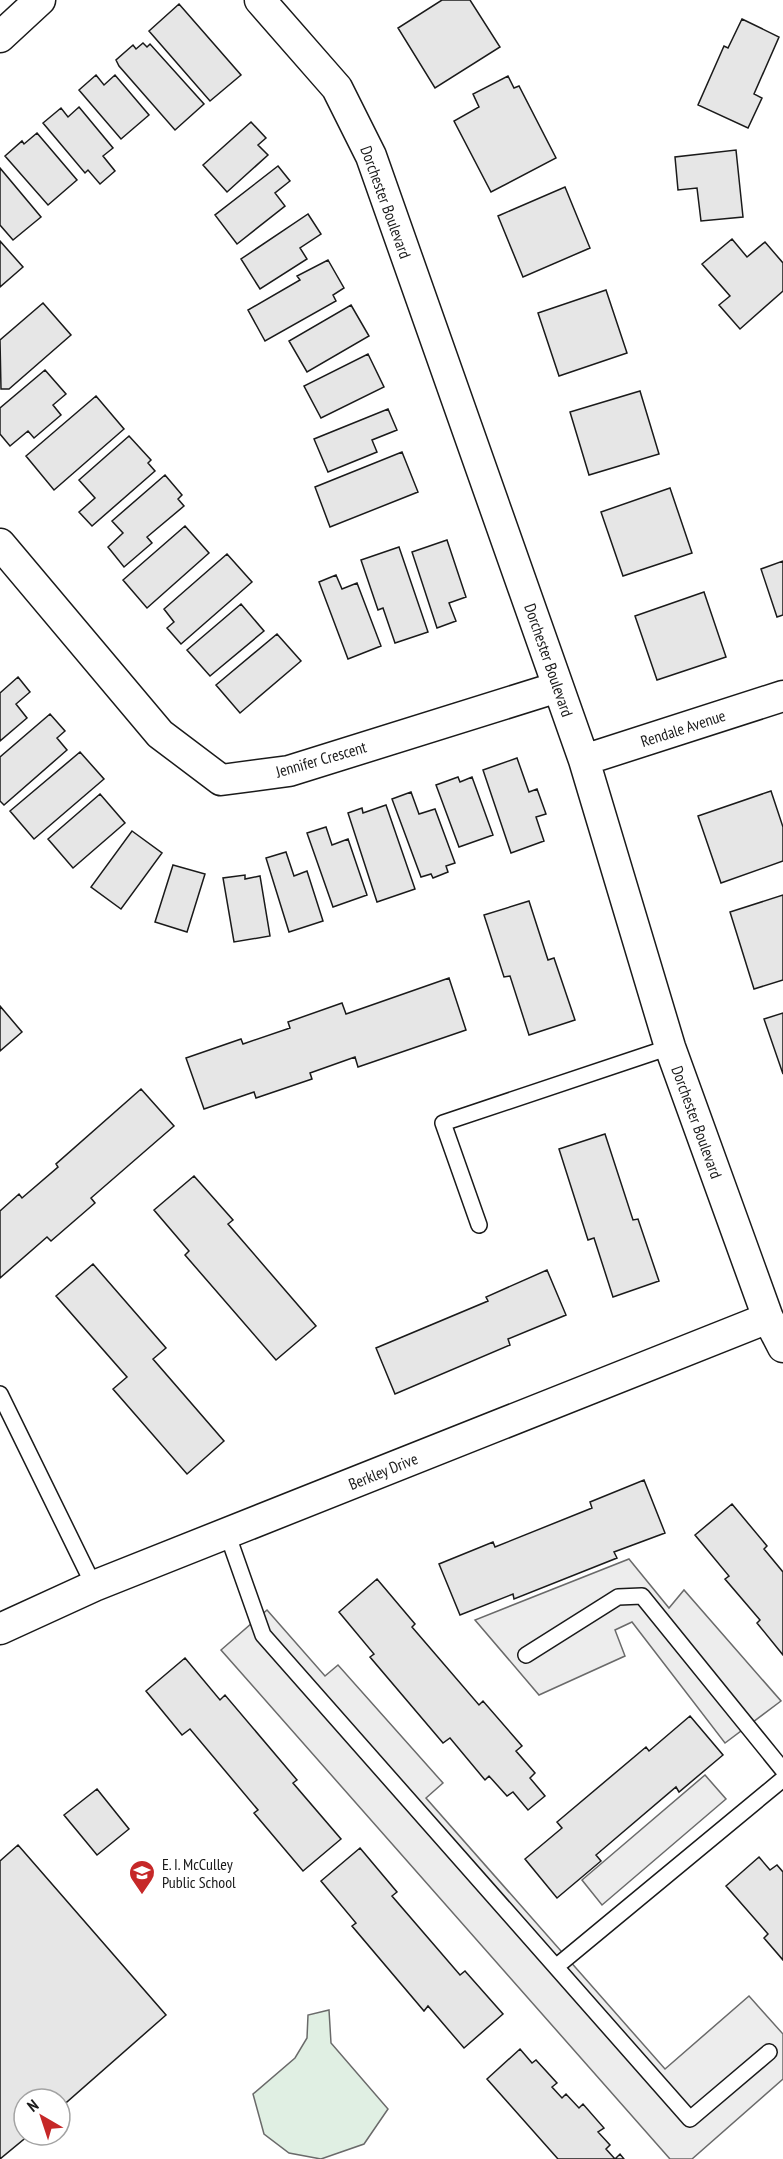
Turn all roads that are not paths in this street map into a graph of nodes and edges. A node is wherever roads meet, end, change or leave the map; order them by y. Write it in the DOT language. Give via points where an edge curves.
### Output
graph roads {
  1 [pos="40,0"];
  2 [pos="260,0"];
  3 [pos="0,37"];
  4 [pos="0,543"];
  5 [pos="558,687"];
  6 [pos="783,696"];
  7 [pos="584,760"];
  8 [pos="670,1047"];
  9 [pos="479,1226"];
  10 [pos="768,1318"];
  11 [pos="783,1347"];
  12 [pos="0,1394"];
  13 [pos="227,1533"];
  14 [pos="94,1586"];
  15 [pos="0,1629"];
  16 [pos="526,1655"];
  17 [pos="783,1770"];
  18 [pos="783,1779"];
  19 [pos="557,1966"];
  20 [pos="769,2052"];
  1 -- 3 [label="street"];
  2 -- 5 [label="street, Dorchester Boulevard" via="337,88 370,156"];
  4 -- 5 [label="street, Jennifer Crescent" via="160,734 221,780 288,771"];
  5 -- 7 [label="street, Dorchester Boulevard"];
  6 -- 7 [label="street, Rendale Avenue"];
  7 -- 8 [label="street, Dorchester Boulevard"];
  8 -- 9 [label="lane" via="443,1124"];
  8 -- 10 [label="street, Dorchester Boulevard"];
  10 -- 11 [label="street, Dorchester Boulevard"];
  10 -- 13 [label="street, Berkley Drive"];
  12 -- 14 [label="lane"];
  13 -- 14 [label="street, Berkley Drive"];
  13 -- 19 [label="lane" via="263,1635"];
  14 -- 15 [label="street, Berkley Drive"];
  16 -- 17 [label="lane" via="618,1597 642,1596"];
  18 -- 19 [label="lane"];
  19 -- 20 [label="lane" via="690,2119"];
}
